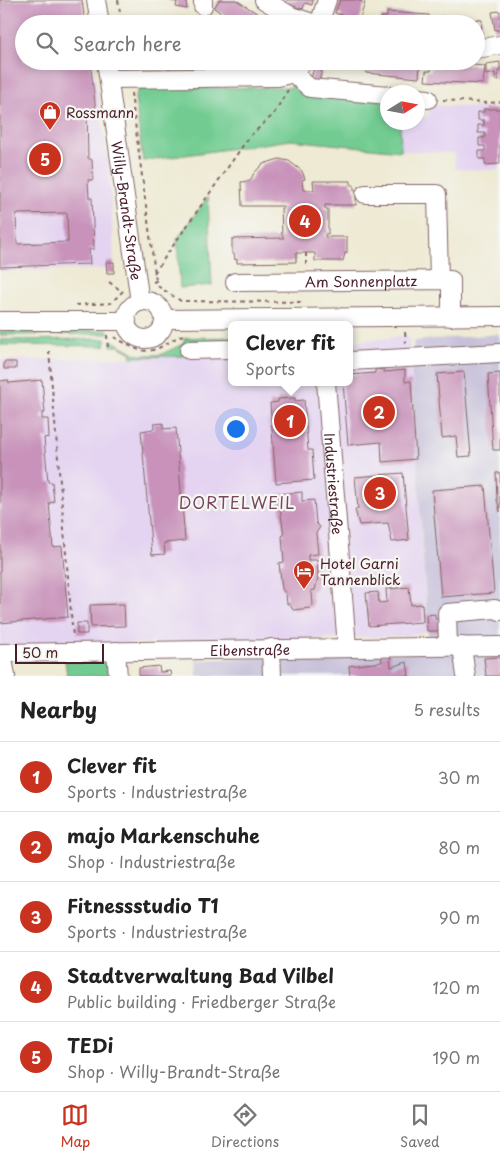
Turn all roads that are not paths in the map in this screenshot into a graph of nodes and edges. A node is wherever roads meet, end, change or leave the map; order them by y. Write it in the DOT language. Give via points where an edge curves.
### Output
graph roads {
  1 [pos="96,0"];
  2 [pos="264,0"];
  3 [pos="327,0"];
  4 [pos="98,15"];
  5 [pos="289,15"];
  6 [pos="321,15"];
  7 [pos="500,45"];
  8 [pos="485,48"];
  9 [pos="108,70"];
  10 [pos="290,70"];
  11 [pos="301,70"];
  12 [pos="109,79"];
  13 [pos="380,94"];
  14 [pos="365,194"];
  15 [pos="439,280"];
  16 [pos="235,282"];
  17 [pos="133,293"];
  18 [pos="500,316"];
  19 [pos="451,317"];
  20 [pos="164,319"];
  21 [pos="0,321"];
  22 [pos="126,321"];
  23 [pos="321,321"];
  24 [pos="189,342"];
  25 [pos="228,348"];
  26 [pos="500,353"];
  27 [pos="353,361"];
  28 [pos="326,386"];
  29 [pos="500,611"];
  30 [pos="455,646"];
  31 [pos="500,646"];
  32 [pos="347,647"];
  33 [pos="271,648"];
  34 [pos="116,650"];
  35 [pos="1,653"];
  36 [pos="6,676"];
  37 [pos="118,676"];
  38 [pos="272,676"];
  39 [pos="466,676"];
  1 -- 4 [label="street"];
  2 -- 5 [label="street"];
  3 -- 6 [label="street"];
  7 -- 8 [label="street"];
  9 -- 12 [label="street, Willy-Brandt-Straße"];
  10 -- 12 [label="street" via="269,77"];
  11 -- 13 [label="street" via="310,88"];
  12 -- 17 [label="street, Willy-Brandt-Straße"];
  14 -- 15 [label="street" via="438,194"];
  15 -- 16 [label="street, Am Sonnenplatz"];
  15 -- 19 [label="street" via="451,280"];
  17 -- 20 [label="street" via="156,304"];
  17 -- 22 [label="street"];
  18 -- 19 [label="street"];
  19 -- 23 [label="street"];
  20 -- 22 [label="street" via="159,333 146,339 133,334"];
  20 -- 23 [label="street"];
  21 -- 22 [label="street"];
  24 -- 25 [label="street"];
  26 -- 27 [label="street"];
  28 -- 32 [label="street, Industriestraße"];
  29 -- 30 [label="street" via="447,613"];
  30 -- 31 [label="street, Eibenstraße"];
  30 -- 32 [label="street, Eibenstraße"];
  30 -- 39 [label="street"];
  32 -- 33 [label="street, Eibenstraße"];
  33 -- 34 [label="street, Eibenstraße"];
  33 -- 38 [label="street"];
  34 -- 35 [label="street, Eibenstraße"];
  34 -- 37 [label="street"];
  35 -- 36 [label="street"];
}
